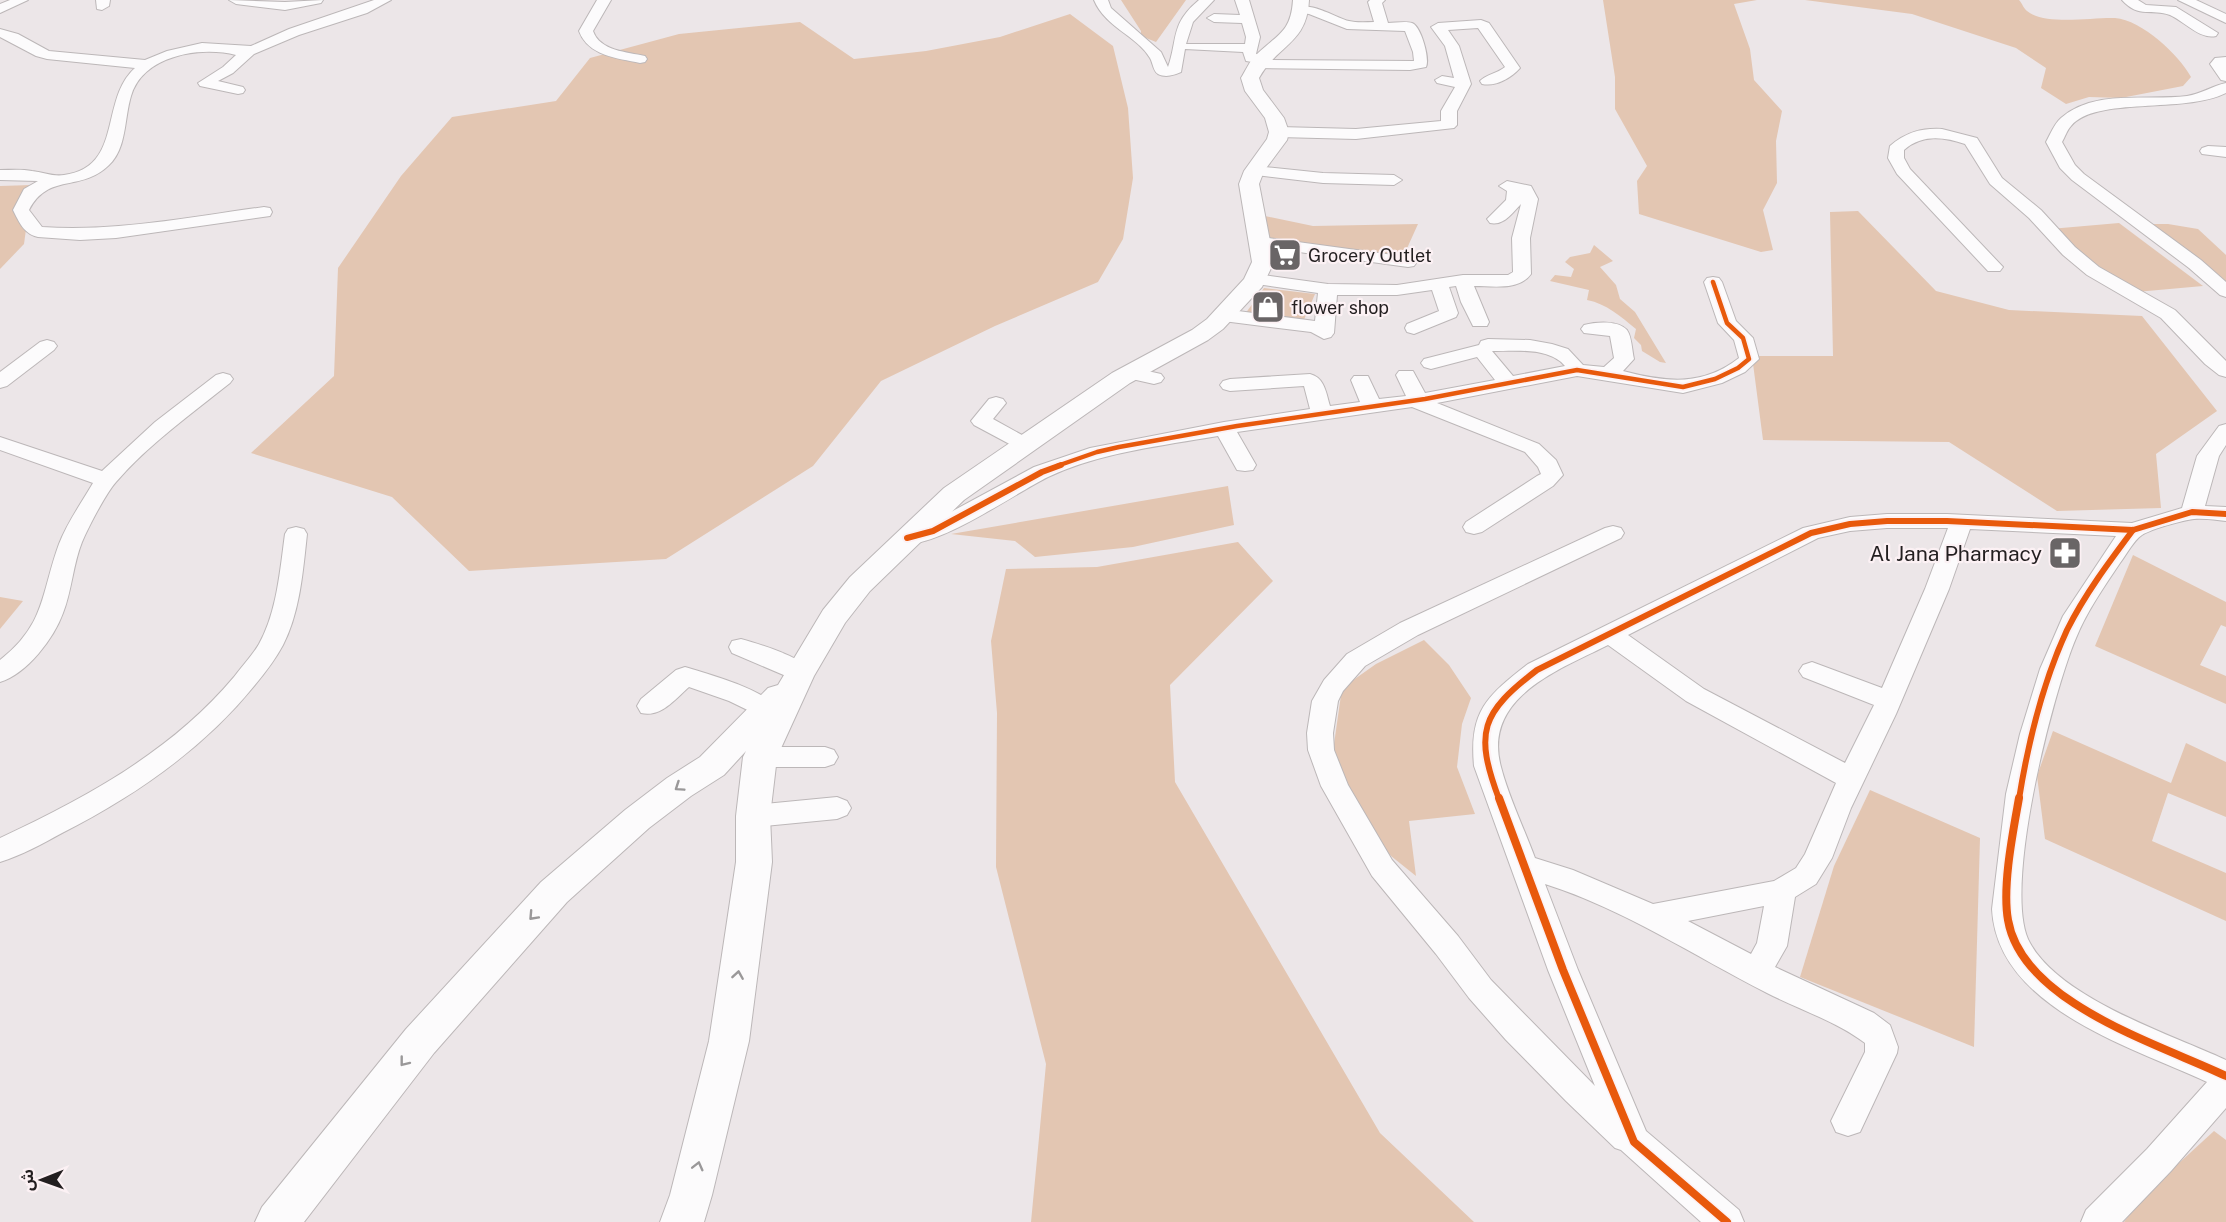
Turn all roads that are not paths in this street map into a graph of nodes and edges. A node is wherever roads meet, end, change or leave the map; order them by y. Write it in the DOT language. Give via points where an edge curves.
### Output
graph roads {
  1 [pos="21,0"];
  2 [pos="236,0"];
  3 [pos="384,0"];
  4 [pos="604,0"];
  5 [pos="1101,0"];
  6 [pos="1207,0"];
  7 [pos="1242,0"];
  8 [pos="1378,0"];
  9 [pos="2129,0"];
  10 [pos="2185,0"];
  11 [pos="317,2"];
  12 [pos="1301,4"];
  13 [pos="0,9"];
  14 [pos="1214,18"];
  15 [pos="2226,19"];
  16 [pos="1250,26"];
  17 [pos="1382,27"];
  18 [pos="0,33"];
  19 [pos="1235,33"];
  20 [pos="2211,33"];
  21 [pos="1190,47"];
  22 [pos="249,51"];
  23 [pos="640,58"];
  24 [pos="1257,58"];
  25 [pos="2226,61"];
  26 [pos="148,65"];
  27 [pos="2226,77"];
  28 [pos="1442,80"];
  29 [pos="1487,81"];
  30 [pos="1464,84"];
  31 [pos="2226,87"];
  32 [pos="238,90"];
  33 [pos="1279,132"];
  34 [pos="2208,151"];
  35 [pos="2226,152"];
  36 [pos="124,163"];
  37 [pos="100,165"];
  38 [pos="1254,171"];
  39 [pos="0,175"];
  40 [pos="53,179"];
  41 [pos="1394,180"];
  42 [pos="264,212"];
  43 [pos="1497,219"];
  44 [pos="1260,242"];
  45 [pos="1372,259"];
  46 [pos="1346,261"];
  47 [pos="1408,262"];
  48 [pos="1994,267"];
  49 [pos="1256,279"];
  50 [pos="1463,280"];
  51 [pos="1713,282"];
  52 [pos="1439,284"];
  53 [pos="1328,289"];
  54 [pos="2226,291"];
  55 [pos="1223,315"];
  56 [pos="1480,322"];
  57 [pos="1414,328"];
  58 [pos="1591,329"];
  59 [pos="1488,345"];
  60 [pos="47,346"];
  61 [pos="1431,363"];
  62 [pos="1577,370"];
  63 [pos="2226,371"];
  64 [pos="1609,374"];
  65 [pos="1406,375"];
  66 [pos="223,379"];
  67 [pos="1361,380"];
  68 [pos="0,382"];
  69 [pos="1322,382"];
  70 [pos="1508,383"];
  71 [pos="1230,385"];
  72 [pos="1416,400"];
  73 [pos="996,403"];
  74 [pos="1372,407"];
  75 [pos="1326,413"];
  76 [pos="1224,428"];
  77 [pos="2226,429"];
  78 [pos="0,443"];
  79 [pos="1024,444"];
  80 [pos="1245,465"];
  81 [pos="105,480"];
  82 [pos="2192,512"];
  83 [pos="2226,514"];
  84 [pos="1961,522"];
  85 [pos="1474,527"];
  86 [pos="2133,530"];
  87 [pos="1613,533"];
  88 [pos="296,534"];
  89 [pos="919,539"];
  90 [pos="1611,634"];
  91 [pos="741,647"];
  92 [pos="1812,671"];
  93 [pos="0,674"];
  94 [pos="799,675"];
  95 [pos="1888,700"];
  96 [pos="650,706"];
  97 [pos="766,710"];
  98 [pos="825,757"];
  99 [pos="759,763"];
  100 [pos="712,766"];
  101 [pos="1850,778"];
  102 [pos="837,808"];
  103 [pos="753,816"];
  104 [pos="0,851"];
  105 [pos="1526,866"];
  106 [pos="1781,891"];
  107 [pos="1652,916"];
  108 [pos="1756,972"];
  109 [pos="2226,1076"];
  110 [pos="2226,1084"];
  111 [pos="1848,1121"];
  112 [pos="1634,1142"];
  113 [pos="277,1222"];
  114 [pos="682,1222"];
  115 [pos="1727,1222"];
  116 [pos="2098,1222"];
  1 -- 13 [label="street"];
  2 -- 11 [label="street" via="285,6"];
  3 -- 22 [label="street"];
  4 -- 23 [label="street" via="586,31 588,38 593,45"];
  5 -- 6 [label="street" via="1105,10 1156,55 1162,71 1169,72 1176,69 1178,42 1185,21"];
  7 -- 16 [label="street"];
  8 -- 17 [label="street" via="1375,2"];
  9 -- 20 [label="street" via="2143,9 2171,9"];
  10 -- 15 [label="street"];
  12 -- 17 [label="street" via="1347,25"];
  12 -- 24 [label="main road" via="1292,32"];
  14 -- 16 [label="street"];
  16 -- 19 [label="street"];
  16 -- 24 [label="street"];
  17 -- 24 [label="street" via="1410,27 1421,64"];
  18 -- 26 [label="street" via="17,36 34,51 47,55"];
  21 -- 24 [label="street" via="1215,48 1215,60"];
  22 -- 26 [label="street" via="216,46"];
  22 -- 32 [label="street" via="205,84"];
  24 -- 33 [label="main road" via="1250,78 1253,98 1274,118"];
  25 -- 27 [label="street" via="2217,64"];
  26 -- 37 [label="street" via="126,87 115,144"];
  28 -- 30 [label="street"];
  29 -- 30 [label="street" via="1513,68 1484,26 1438,27 1452,46"];
  30 -- 33 [label="street" via="1449,111 1449,125 1356,134"];
  31 -- 54 [label="street" via="2200,98 2082,111 2057,130 2054,142 2068,168"];
  33 -- 38 [label="main road"];
  34 -- 35 [label="street"];
  36 -- 37 [label="street"];
  37 -- 40 [label="street" via="74,179"];
  38 -- 41 [label="street"];
  38 -- 44 [label="main road" via="1249,190"];
  39 -- 40 [label="street"];
  40 -- 42 [label="street" via="30,193 21,210 38,232 116,233"];
  43 -- 50 [label="street" via="1514,201 1511,187 1525,190 1530,199 1521,238 1522,274 1512,280"];
  44 -- 45 [label="street"];
  44 -- 49 [label="main road" via="1263,262"];
  45 -- 46 [label="street" via="1370,263"];
  45 -- 47 [label="street"];
  48 -- 63 [label="street" via="1903,171 1896,158 1899,145 1936,132 1971,141 1996,181 2035,214 2069,251 2093,271 2168,314"];
  49 -- 53 [label="street"];
  49 -- 55 [label="main road"];
  50 -- 52 [label="street"];
  50 -- 56 [label="street"];
  51 -- 64 [label="street" via="1727,323 1743,338 1749,359 1714,379 1683,387"];
  52 -- 53 [label="street" via="1397,290"];
  52 -- 57 [label="street" via="1449,313"];
  53 -- 55 [label="street" via="1323,332 1315,327"];
  55 -- 79 [label="main road" via="1142,375"];
  58 -- 64 [label="street" via="1612,328 1619,333 1624,359"];
  59 -- 62 [label="street" via="1552,347 1567,356"];
  60 -- 68 [label="street"];
  61 -- 70 [label="street" via="1483,352"];
  62 -- 64 [label="street"];
  62 -- 70 [label="street"];
  65 -- 72 [label="street"];
  66 -- 81 [label="street" via="162,426"];
  67 -- 74 [label="street"];
  69 -- 75 [label="street"];
  70 -- 72 [label="street"];
  71 -- 75 [label="street" via="1310,380"];
  72 -- 74 [label="street"];
  72 -- 85 [label="street" via="1532,448 1551,470 1552,475 1545,481"];
  73 -- 79 [label="street" via="981,421"];
  74 -- 75 [label="street"];
  75 -- 76 [label="street"];
  76 -- 80 [label="street"];
  76 -- 89 [label="street" via="1119,447 1073,460 1021,482"];
  77 -- 82 [label="street" via="2208,456"];
  78 -- 81 [label="street"];
  79 -- 89 [label="main road" via="954,494"];
  81 -- 93 [label="street" via="71,542 51,614 19,658"];
  82 -- 83 [label="street"];
  82 -- 86 [label="street"];
  84 -- 86 [label="street"];
  84 -- 90 [label="street" via="1887,520 1811,533"];
  84 -- 95 [label="street" via="1937,590"];
  86 -- 109 [label="street" via="2086,598 2054,664 2022,772 2006,885 2007,915 2015,945 2050,985 2117,1025"];
  87 -- 112 [label="street" via="1409,629 1356,660 1337,680 1325,701 1320,733 1321,750 1335,786 1382,868 1510,1022"];
  88 -- 104 [label="street" via="286,606 272,643 213,718 124,785 67,819"];
  89 -- 94 [label="main road" via="860,584 834,617"];
  90 -- 101 [label="street" via="1659,671"];
  90 -- 105 [label="street" via="1537,670 1504,695 1488,719 1487,766"];
  91 -- 94 [label="street"];
  92 -- 95 [label="street"];
  94 -- 97 [label="main road"];
  94 -- 99 [label="main road"];
  95 -- 101 [label="street"];
  96 -- 97 [label="street" via="685,676"];
  97 -- 100 [label="main road"];
  98 -- 99 [label="street"];
  99 -- 100 [label="main road"];
  99 -- 103 [label="main road"];
  100 -- 113 [label="main road, one-way" via="637,819 554,892 420,1041"];
  101 -- 106 [label="street" via="1814,864 1806,876"];
  102 -- 103 [label="street"];
  114 -- 103 [label="main road, one-way" via="729,1041 754,862"];
  105 -- 107 [label="street"];
  105 -- 112 [label="street" via="1563,970"];
  106 -- 107 [label="street"];
  106 -- 108 [label="street" via="1772,946"];
  107 -- 108 [label="street"];
  108 -- 111 [label="street" via="1863,1023 1879,1035 1881,1053"];
  110 -- 116 [label="street"];
  112 -- 115 [label="street"];
}
